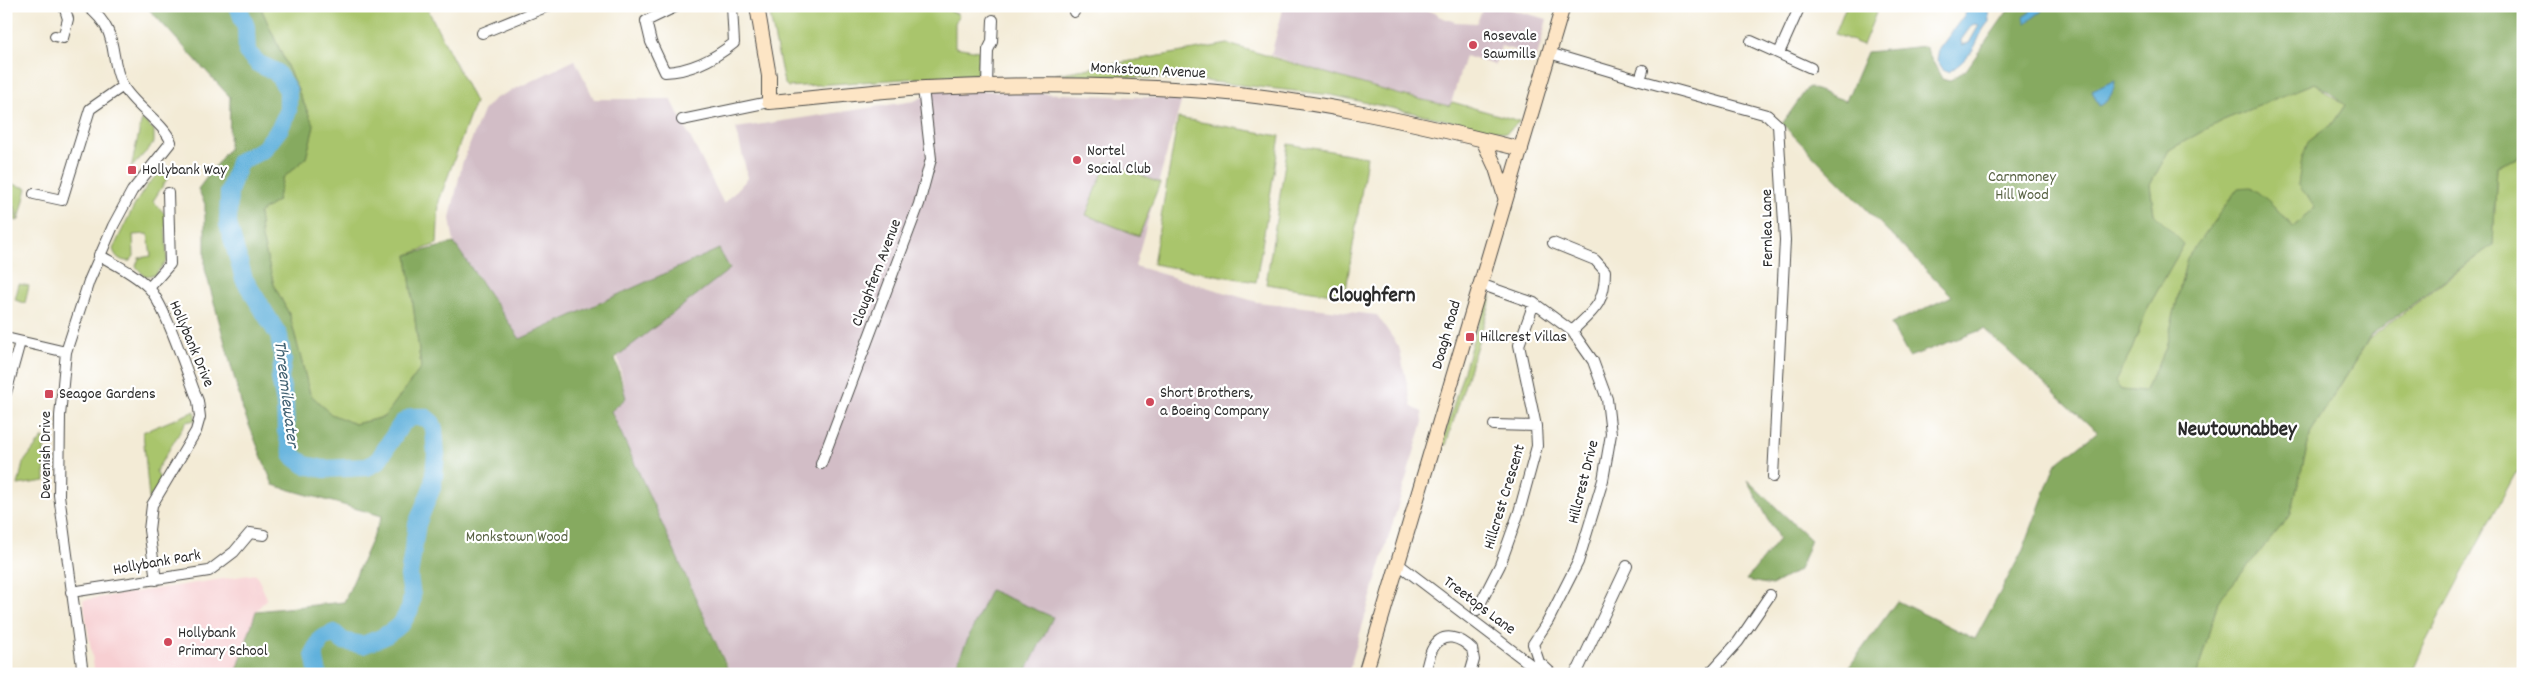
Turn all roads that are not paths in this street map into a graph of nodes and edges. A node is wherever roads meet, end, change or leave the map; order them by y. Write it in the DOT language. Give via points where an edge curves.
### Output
graph roads {
  1 [pos="64,6"];
  2 [pos="86,6"];
  3 [pos="548,6"];
  4 [pos="677,6"];
  5 [pos="732,6"];
  6 [pos="757,6"];
  7 [pos="1563,6"];
  8 [pos="1800,6"];
  9 [pos="993,20"];
  10 [pos="482,33"];
  11 [pos="55,36"];
  12 [pos="1752,41"];
  13 [pos="1548,53"];
  14 [pos="1779,53"];
  15 [pos="1811,68"];
  16 [pos="123,86"];
  17 [pos="987,86"];
  18 [pos="924,88"];
  19 [pos="769,102"];
  20 [pos="682,120"];
  21 [pos="1483,140"];
  22 [pos="1520,149"];
  23 [pos="168,193"];
  24 [pos="34,194"];
  25 [pos="1506,197"];
  26 [pos="1552,243"];
  27 [pos="99,255"];
  28 [pos="1480,284"];
  29 [pos="149,288"];
  30 [pos="1534,303"];
  31 [pos="1572,331"];
  32 [pos="6,338"];
  33 [pos="20,342"];
  34 [pos="66,352"];
  35 [pos="6,393"];
  36 [pos="1494,425"];
  37 [pos="1536,426"];
  38 [pos="821,464"];
  39 [pos="1773,477"];
  40 [pos="264,535"];
  41 [pos="1397,563"];
  42 [pos="1627,566"];
  43 [pos="156,580"];
  44 [pos="71,592"];
  45 [pos="1770,595"];
  46 [pos="1477,610"];
  47 [pos="83,674"];
  48 [pos="1365,674"];
  49 [pos="1424,674"];
  50 [pos="1470,674"];
  51 [pos="1543,674"];
  52 [pos="1552,674"];
  53 [pos="1574,674"];
  54 [pos="1709,674"];
  1 -- 11 [label="street" via="68,19 63,38"];
  2 -- 16 [label="street" via="105,25 112,39"];
  3 -- 10 [label="street"];
  4 -- 5 [label="street" via="646,21 651,42 665,72 682,72 718,55 734,43"];
  6 -- 19 [label="street" via="769,76"];
  7 -- 13 [label="street, Doagh Road"];
  8 -- 14 [label="street"];
  9 -- 17 [label="street"];
  12 -- 14 [label="street"];
  13 -- 22 [label="street, Doagh Road"];
  13 -- 39 [label="street, Fernlea Lane" via="1641,75 1767,115 1778,125 1785,240"];
  14 -- 15 [label="street"];
  16 -- 24 [label="street" via="90,109 62,200"];
  16 -- 27 [label="street, Devenish Drive" via="171,142 132,191"];
  17 -- 18 [label="street, Monkstown Avenue"];
  17 -- 21 [label="street, Monkstown Avenue" via="1102,86 1288,100"];
  18 -- 19 [label="street, Monkstown Avenue"];
  18 -- 38 [label="street, Cloughfern Avenue" via="931,159 919,204"];
  19 -- 20 [label="street"];
  21 -- 22 [label="street, Monkstown Avenue"];
  21 -- 25 [label="street"];
  22 -- 25 [label="street, Doagh Road"];
  23 -- 29 [label="street" via="170,264"];
  25 -- 28 [label="street, Doagh Road"];
  26 -- 31 [label="street" via="1595,260 1605,271 1602,301"];
  27 -- 29 [label="street, Hollybank Drive" via="128,271"];
  27 -- 34 [label="street, Devenish Drive"];
  28 -- 30 [label="street, Hillcrest Drive"];
  28 -- 41 [label="street, Doagh Road"];
  29 -- 43 [label="street, Hollybank Drive" via="160,306 198,401 200,418 196,431 152,504 149,530"];
  30 -- 31 [label="street, Hillcrest Drive"];
  30 -- 37 [label="street, Hillcrest Crescent" via="1519,345"];
  31 -- 52 [label="street, Hillcrest Drive" via="1593,361 1607,399 1611,434 1602,480 1578,562 1533,644 1539,662"];
  32 -- 33 [label="street"];
  33 -- 34 [label="street"];
  33 -- 35 [label="street"];
  34 -- 44 [label="street, Devenish Drive" via="60,416 59,495"];
  36 -- 37 [label="street"];
  37 -- 46 [label="street, Hillcrest Crescent" via="1537,446 1519,512 1500,565"];
  40 -- 43 [label="street, Hollybank Park" via="250,533 234,552 209,571"];
  41 -- 48 [label="street, Doagh Road"];
  41 -- 51 [label="street, Treetops Lane"];
  42 -- 53 [label="street"];
  43 -- 44 [label="street, Hollybank Park"];
  44 -- 47 [label="street, Devenish Drive"];
  45 -- 54 [label="street" via="1738,642"];
  49 -- 50 [label="street" via="1433,646 1450,637 1460,639 1472,649 1474,660"];
}
